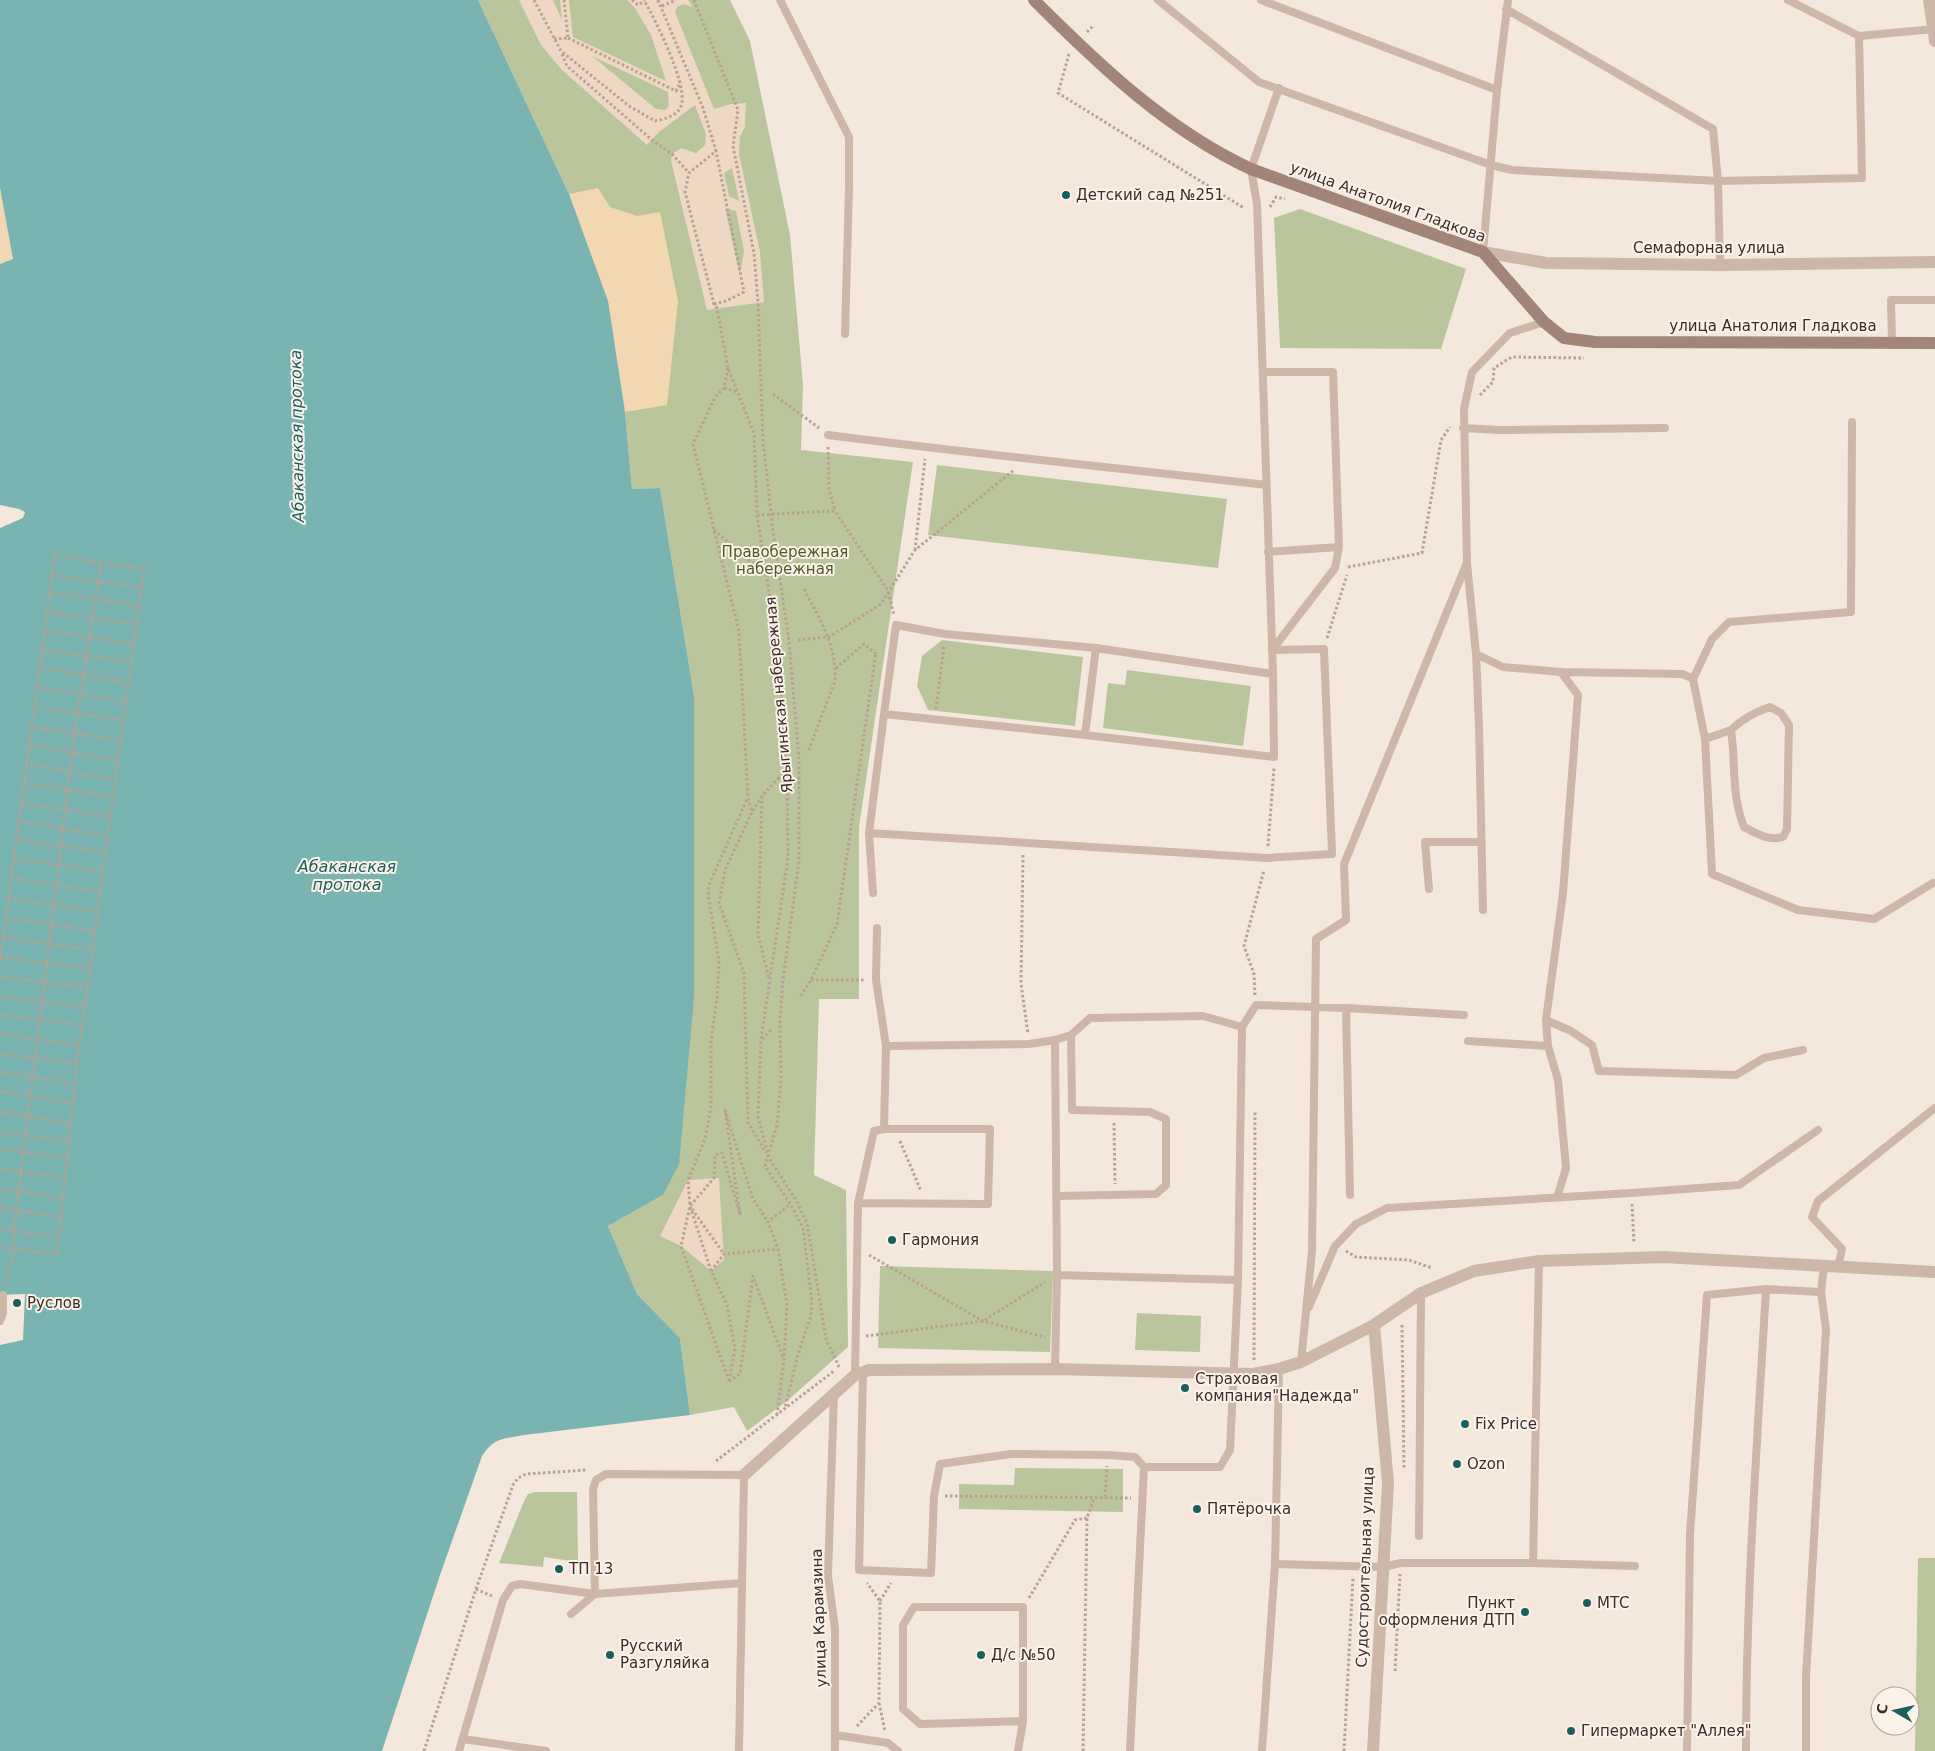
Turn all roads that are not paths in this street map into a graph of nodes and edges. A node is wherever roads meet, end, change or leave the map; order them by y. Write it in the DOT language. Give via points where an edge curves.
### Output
graph roads {
  1 [pos="780,0"];
  2 [pos="1034,0"];
  3 [pos="1158,0"];
  4 [pos="1261,0"];
  5 [pos="1508,0"];
  6 [pos="1788,0"];
  7 [pos="1930,0"];
  8 [pos="1506,9"];
  9 [pos="1934,29"];
  10 [pos="1859,36"];
  11 [pos="1935,41"];
  12 [pos="1279,88"];
  13 [pos="1497,90"];
  14 [pos="1490,165"];
  15 [pos="1251,169"];
  16 [pos="1718,181"];
  17 [pos="1483,252"];
  18 [pos="1935,262"];
  19 [pos="1720,265"];
  20 [pos="1935,300"];
  21 [pos="1544,322"];
  22 [pos="845,334"];
  23 [pos="1892,343"];
  24 [pos="1935,343"];
  25 [pos="1263,372"];
  26 [pos="1852,422"];
  27 [pos="1463,428"];
  28 [pos="1664,428"];
  29 [pos="828,435"];
  30 [pos="1266,485"];
  31 [pos="1339,547"];
  32 [pos="1268,552"];
  33 [pos="1467,563"];
  34 [pos="1096,648"];
  35 [pos="1272,650"];
  36 [pos="1476,654"];
  37 [pos="1562,672"];
  38 [pos="1273,674"];
  39 [pos="1693,679"];
  40 [pos="884,714"];
  41 [pos="1731,730"];
  42 [pos="1085,735"];
  43 [pos="1705,739"];
  44 [pos="869,833"];
  45 [pos="1482,842"];
  46 [pos="1933,883"];
  47 [pos="1429,889"];
  48 [pos="873,893"];
  49 [pos="1483,910"];
  50 [pos="877,928"];
  51 [pos="1315,1008"];
  52 [pos="1346,1008"];
  53 [pos="1464,1015"];
  54 [pos="1546,1020"];
  55 [pos="1242,1027"];
  56 [pos="1071,1035"];
  57 [pos="1055,1040"];
  58 [pos="1468,1041"];
  59 [pos="886,1046"];
  60 [pos="1548,1046"];
  61 [pos="1804,1050"];
  62 [pos="1935,1108"];
  63 [pos="884,1129"];
  64 [pos="1818,1130"];
  65 [pos="1350,1195"];
  66 [pos="1056,1196"];
  67 [pos="1557,1198"];
  68 [pos="858,1203"];
  69 [pos="1539,1261"];
  70 [pos="1824,1266"];
  71 [pos="1838,1267"];
  72 [pos="1935,1272"];
  73 [pos="1057,1275"];
  74 [pos="1238,1280"];
  75 [pos="1766,1289"];
  76 [pos="1821,1292"];
  77 [pos="1421,1293"];
  78 [pos="3,1294"];
  79 [pos="1305,1316"];
  80 [pos="0,1321"];
  81 [pos="1374,1324"];
  82 [pos="1302,1362"];
  83 [pos="1055,1369"];
  84 [pos="1279,1369"];
  85 [pos="859,1374"];
  86 [pos="1234,1374"];
  87 [pos="834,1394"];
  88 [pos="1144,1467"];
  89 [pos="744,1475"];
  90 [pos="1419,1536"];
  91 [pos="1533,1562"];
  92 [pos="1275,1564"];
  93 [pos="1635,1566"];
  94 [pos="1383,1567"];
  95 [pos="742,1583"];
  96 [pos="595,1594"];
  97 [pos="571,1614"];
  98 [pos="1022,1721"];
  99 [pos="836,1735"];
  100 [pos="463,1739"];
  101 [pos="459,1751"];
  102 [pos="546,1751"];
  103 [pos="739,1751"];
  104 [pos="835,1751"];
  105 [pos="898,1751"];
  106 [pos="1018,1751"];
  107 [pos="1130,1751"];
  108 [pos="1262,1751"];
  109 [pos="1373,1751"];
  110 [pos="1687,1751"];
  111 [pos="1746,1751"];
  112 [pos="1806,1751"];
  1 -- 22 [label="lane" via="848,138"];
  2 -- 15 [label="main road, улица Анатолия Гладкова" via="1078,44 1160,115 1220,155"];
  3 -- 12 [label="lane" via="1259,82"];
  4 -- 13 [label="lane"];
  5 -- 8 [label="lane"];
  6 -- 10 [label="lane"];
  7 -- 9 [label="street"];
  8 -- 13 [label="lane"];
  8 -- 16 [label="lane" via="1714,129"];
  9 -- 10 [label="lane"];
  9 -- 11 [label="street"];
  10 -- 16 [label="lane" via="1862,178"];
  12 -- 14 [label="lane"];
  12 -- 15 [label="lane"];
  13 -- 14 [label="lane"];
  14 -- 16 [label="lane" via="1512,170"];
  14 -- 17 [label="lane"];
  15 -- 17 [label="main road, улица Анатолия Гладкова"];
  15 -- 25 [label="lane" via="1257,204"];
  16 -- 19 [label="lane"];
  17 -- 19 [label="street, Семафорная улица" via="1546,263"];
  17 -- 21 [label="main road, улица Анатолия Гладкова"];
  18 -- 19 [label="street, Семафорная улица"];
  20 -- 23 [label="lane" via="1892,300"];
  21 -- 23 [label="main road, улица Анатолия Гладкова" via="1564,338 1595,342"];
  21 -- 27 [label="lane" via="1510,333 1472,372"];
  23 -- 24 [label="main road, улица Анатолия Гладкова"];
  25 -- 30 [label="lane"];
  25 -- 31 [label="lane" via="1333,372"];
  26 -- 39 [label="lane" via="1851,612 1729,622 1712,639"];
  27 -- 28 [label="lane"];
  27 -- 33 [label="lane"];
  29 -- 30 [label="lane"];
  30 -- 32 [label="lane"];
  31 -- 32 [label="lane"];
  31 -- 35 [label="lane" via="1335,568"];
  32 -- 35 [label="lane"];
  33 -- 36 [label="lane"];
  33 -- 51 [label="lane" via="1344,864 1346,920 1316,939"];
  34 -- 38 [label="lane"];
  34 -- 40 [label="lane" via="945,634 896,626"];
  34 -- 42 [label="lane"];
  35 -- 38 [label="lane"];
  35 -- 44 [label="lane" via="1324,649 1332,854 1267,858"];
  36 -- 37 [label="lane" via="1503,667"];
  36 -- 45 [label="lane"];
  37 -- 39 [label="lane" via="1682,674"];
  37 -- 54 [label="lane" via="1578,696 1563,893"];
  38 -- 42 [label="lane" via="1274,757"];
  39 -- 43 [label="lane"];
  40 -- 42 [label="lane"];
  40 -- 44 [label="lane"];
  41 -- 41 [label="lane" via="1734,788 1737,810 1744,827 1763,837 1783,837 1787,829 1788,725 1781,713 1770,707 1759,710"];
  41 -- 43 [label="lane"];
  43 -- 46 [label="lane" via="1712,874 1798,910 1874,919"];
  44 -- 48 [label="lane"];
  45 -- 47 [label="lane" via="1426,842"];
  45 -- 49 [label="lane"];
  50 -- 59 [label="lane" via="876,980"];
  51 -- 52 [label="lane"];
  51 -- 55 [label="lane" via="1256,1005"];
  51 -- 79 [label="lane" via="1312,1251"];
  52 -- 53 [label="lane"];
  52 -- 65 [label="lane"];
  54 -- 60 [label="lane"];
  54 -- 61 [label="lane" via="1592,1045 1599,1071 1736,1075 1764,1058"];
  55 -- 56 [label="lane" via="1203,1016 1090,1018"];
  55 -- 74 [label="lane"];
  56 -- 57 [label="lane"];
  56 -- 66 [label="lane" via="1072,1110 1150,1112 1166,1119 1166,1185 1156,1194"];
  57 -- 59 [label="lane" via="1029,1044"];
  57 -- 66 [label="lane"];
  58 -- 60 [label="lane"];
  59 -- 63 [label="lane"];
  60 -- 67 [label="lane" via="1558,1080 1566,1168"];
  62 -- 71 [label="lane" via="1818,1201 1812,1217 1842,1249"];
  63 -- 68 [label="lane" via="874,1131"];
  63 -- 68 [label="lane" via="990,1129 988,1204"];
  64 -- 67 [label="lane" via="1739,1185"];
  66 -- 73 [label="lane"];
  67 -- 79 [label="lane" via="1387,1208 1356,1224 1335,1246"];
  68 -- 85 [label="lane" via="856,1337"];
  69 -- 70 [label="street" via="1663,1257"];
  69 -- 77 [label="street" via="1474,1271"];
  69 -- 91 [label="lane"];
  70 -- 71 [label="street"];
  70 -- 76 [label="lane"];
  71 -- 72 [label="street"];
  73 -- 74 [label="lane"];
  73 -- 83 [label="lane"];
  74 -- 86 [label="lane"];
  75 -- 76 [label="lane"];
  75 -- 110 [label="lane" via="1707,1295 1690,1534"];
  75 -- 111 [label="lane" via="1750,1565"];
  76 -- 112 [label="lane" via="1826,1329 1806,1677"];
  77 -- 81 [label="street"];
  77 -- 90 [label="lane"];
  78 -- 80 [label="lane"];
  79 -- 82 [label="lane"];
  81 -- 82 [label="street"];
  81 -- 94 [label="street, Судостроительная улица" via="1388,1483"];
  82 -- 84 [label="street"];
  83 -- 85 [label="street"];
  83 -- 86 [label="street"];
  84 -- 86 [label="street"];
  84 -- 92 [label="lane"];
  85 -- 87 [label="street"];
  85 -- 88 [label="lane" via="860,1570 931,1573 934,1496 940,1464 1011,1454 1108,1455 1135,1457"];
  86 -- 88 [label="lane" via="1230,1450 1220,1468"];
  87 -- 89 [label="street"];
  87 -- 99 [label="lane, улица Карамзина" via="828,1576 835,1629"];
  88 -- 107 [label="lane"];
  89 -- 95 [label="lane"];
  89 -- 96 [label="lane" via="606,1474 596,1480 593,1489"];
  91 -- 93 [label="lane"];
  91 -- 94 [label="lane" via="1401,1563"];
  92 -- 94 [label="lane"];
  92 -- 108 [label="lane"];
  94 -- 109 [label="street, Судостроительная улица"];
  95 -- 96 [label="lane"];
  95 -- 103 [label="lane"];
  96 -- 97 [label="lane"];
  96 -- 100 [label="lane" via="520,1584 512,1586 503,1600"];
  98 -- 98 [label="lane" via="1023,1607 914,1607 903,1625 903,1709 920,1724"];
  98 -- 106 [label="lane"];
  99 -- 104 [label="lane, улица Карамзина"];
  99 -- 105 [label="lane" via="888,1743"];
  100 -- 101 [label="lane"];
  100 -- 102 [label="lane"];
}
